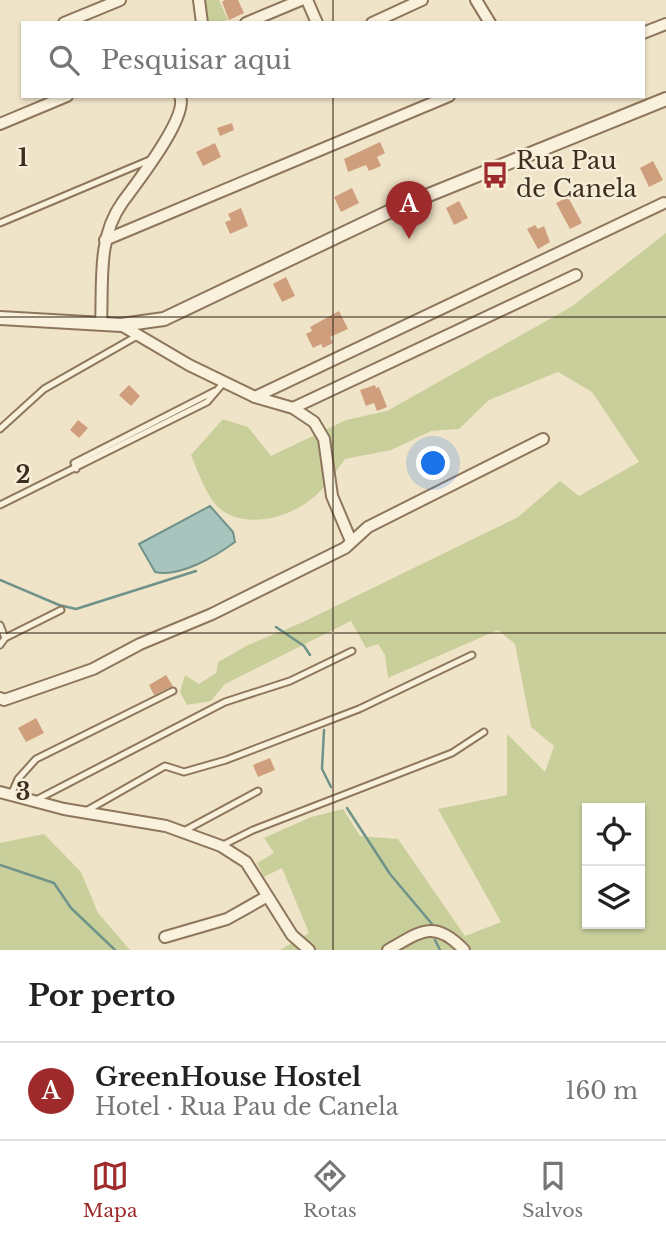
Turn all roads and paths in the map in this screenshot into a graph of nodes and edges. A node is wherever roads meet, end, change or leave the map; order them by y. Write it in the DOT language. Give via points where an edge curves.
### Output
graph roads {
  1 [pos="120,0"];
  2 [pos="199,0"];
  3 [pos="300,0"];
  4 [pos="307,0"];
  5 [pos="422,0"];
  6 [pos="475,0"];
  7 [pos="69,21"];
  8 [pos="202,21"];
  9 [pos="251,21"];
  10 [pos="316,21"];
  11 [pos="376,21"];
  12 [pos="488,21"];
  13 [pos="666,24"];
  14 [pos="645,32"];
  15 [pos="62,98"];
  16 [pos="180,98"];
  17 [pos="444,98"];
  18 [pos="666,99"];
  19 [pos="0,124"];
  20 [pos="154,158"];
  21 [pos="664,204"];
  22 [pos="0,223"];
  23 [pos="105,240"];
  24 [pos="576,275"];
  25 [pos="0,318"];
  26 [pos="101,324"];
  27 [pos="121,324"];
  28 [pos="139,335"];
  29 [pos="222,385"];
  30 [pos="255,397"];
  31 [pos="293,408"];
  32 [pos="0,429"];
  33 [pos="543,439"];
  34 [pos="0,505"];
  35 [pos="351,541"];
  36 [pos="61,610"];
  37 [pos="0,625"];
  38 [pos="5,638"];
  39 [pos="0,645"];
  40 [pos="352,651"];
  41 [pos="472,654"];
  42 [pos="173,691"];
  43 [pos="0,698"];
  44 [pos="484,732"];
  45 [pos="258,791"];
  46 [pos="5,794"];
  47 [pos="33,802"];
  48 [pos="83,812"];
  49 [pos="182,832"];
  50 [pos="221,846"];
  51 [pos="266,897"];
  52 [pos="165,937"];
  53 [pos="309,950"];
  54 [pos="388,950"];
  55 [pos="464,950"];
  1 -- 7 [label="street"];
  2 -- 8 [label="street"];
  3 -- 9 [label="street"];
  4 -- 10 [label="street"];
  5 -- 11 [label="street"];
  6 -- 12 [label="street"];
  13 -- 14 [label="street"];
  15 -- 19 [label="street"];
  16 -- 20 [label="street" via="181,108"];
  17 -- 23 [label="street"];
  18 -- 27 [label="street" via="410,202 175,315"];
  20 -- 22 [label="lane"];
  20 -- 23 [label="street" via="115,214"];
  21 -- 30 [label="street"];
  23 -- 26 [label="street"];
  24 -- 31 [label="street"];
  25 -- 26 [label="street"];
  26 -- 27 [label="street"];
  27 -- 28 [label="street"];
  28 -- 29 [label="street"];
  28 -- 32 [label="lane" via="44,389"];
  29 -- 30 [label="street"];
  29 -- 34 [label="lane" via="206,402"];
  30 -- 31 [label="street"];
  31 -- 35 [label="street" via="314,422 324,439 329,487"];
  33 -- 35 [label="street" via="368,527"];
  35 -- 43 [label="street" via="345,548 93,669 45,688"];
  36 -- 38 [label="lane"];
  37 -- 38 [label="lane"];
  38 -- 39 [label="lane"];
  40 -- 47 [label="lane" via="290,681 225,702"];
  41 -- 48 [label="lane" via="359,709 217,764 184,772 165,766"];
  42 -- 46 [label="lane" via="36,759"];
  44 -- 50 [label="lane" via="452,753"];
  45 -- 49 [label="lane"];
  46 -- 47 [label="street"];
  47 -- 48 [label="street"];
  48 -- 49 [label="street" via="141,820"];
  49 -- 50 [label="street"];
  50 -- 51 [label="street" via="246,862"];
  51 -- 52 [label="street" via="227,919"];
  51 -- 53 [label="street"];
  54 -- 55 [label="street" via="426,929 435,929"];
}
